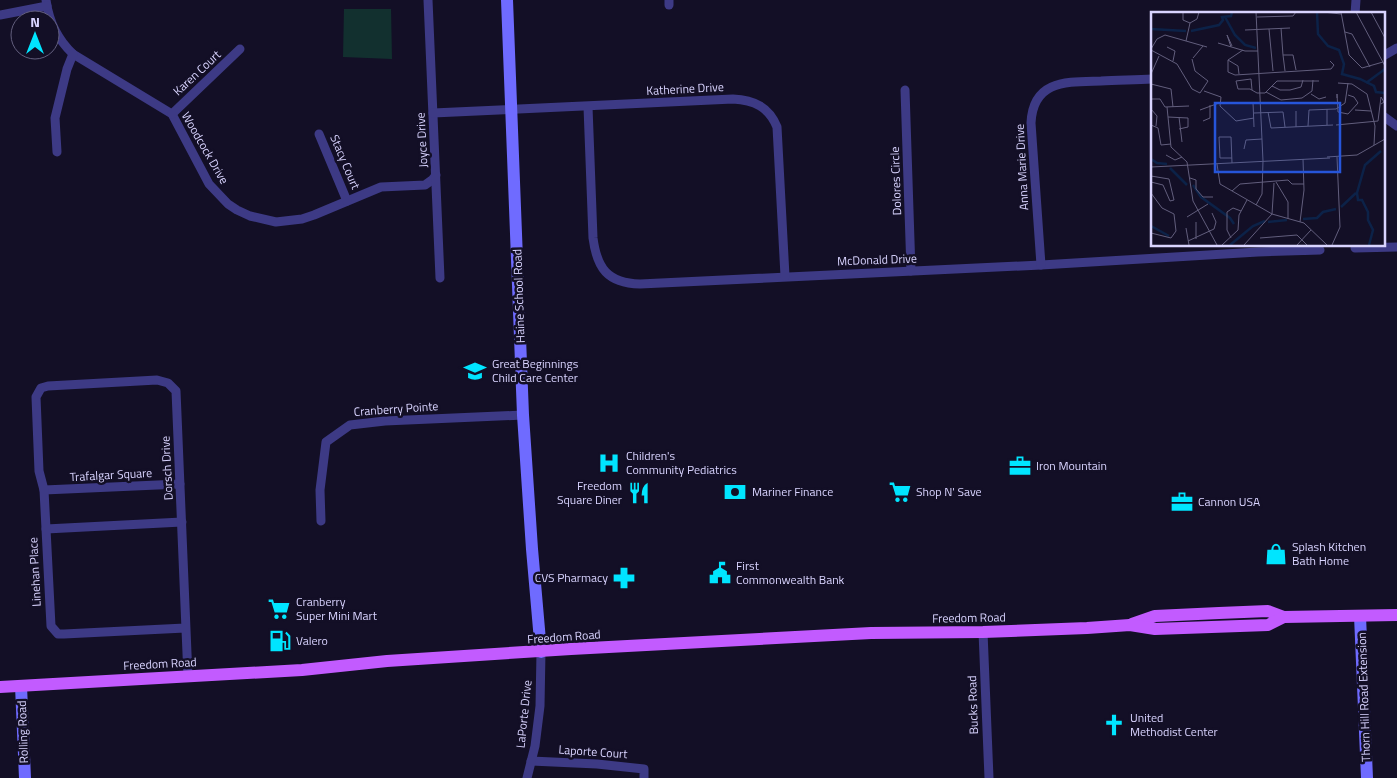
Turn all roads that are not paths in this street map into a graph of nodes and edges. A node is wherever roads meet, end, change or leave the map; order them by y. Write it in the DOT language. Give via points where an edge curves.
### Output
graph roads {
  1 [pos="428,0"];
  2 [pos="507,0"];
  3 [pos="47,3"];
  4 [pos="0,15"];
  5 [pos="1397,48"];
  6 [pos="240,49"];
  7 [pos="73,54"];
  8 [pos="1384,55"];
  9 [pos="1151,79"];
  10 [pos="905,90"];
  11 [pos="588,107"];
  12 [pos="512,109"];
  13 [pos="433,113"];
  14 [pos="172,114"];
  15 [pos="1384,117"];
  16 [pos="1397,126"];
  17 [pos="319,134"];
  18 [pos="57,152"];
  19 [pos="436,175"];
  20 [pos="347,201"];
  21 [pos="1397,247"];
  22 [pos="1355,248"];
  23 [pos="1257,249"];
  24 [pos="1320,250"];
  25 [pos="1040,265"];
  26 [pos="911,271"];
  27 [pos="785,276"];
  28 [pos="440,278"];
  29 [pos="48,386"];
  30 [pos="523,415"];
  31 [pos="180,484"];
  32 [pos="44,490"];
  33 [pos="321,521"];
  34 [pos="182,522"];
  35 [pos="46,529"];
  36 [pos="1397,615"];
  37 [pos="1360,616"];
  38 [pos="186,628"];
  39 [pos="983,632"];
  40 [pos="541,652"];
  41 [pos="188,677"];
  42 [pos="21,686"];
  43 [pos="0,687"];
  44 [pos="531,761"];
  45 [pos="25,778"];
  46 [pos="527,778"];
  47 [pos="644,778"];
  48 [pos="989,778"];
  49 [pos="1367,778"];
  1 -- 13 [label="street, Joyce Drive"];
  2 -- 12 [label="street, Haine School Road"];
  3 -- 4 [label="street"];
  3 -- 7 [label="street, Woodcock Drive" via="59,38"];
  5 -- 8 [label="street"];
  6 -- 14 [label="street, Karen Court"];
  7 -- 14 [label="street, Woodcock Drive"];
  7 -- 18 [label="street" via="55,118"];
  9 -- 25 [label="street, Anna Marie Drive" via="1068,82 1052,86 1037,101 1031,123"];
  10 -- 26 [label="street, Dolores Circle"];
  11 -- 12 [label="street, Katherine Drive"];
  11 -- 27 [label="street, Katherine Drive" via="733,99 749,101 767,111 777,127"];
  11 -- 27 [label="street, McDonald Drive" via="592,238 596,257 604,271 632,283"];
  12 -- 13 [label="street, Katherine Drive"];
  12 -- 30 [label="street, Haine School Road"];
  13 -- 19 [label="street, Joyce Drive"];
  14 -- 20 [label="street, Woodcock Drive" via="209,184 238,210 276,222 302,219"];
  15 -- 16 [label="street"];
  17 -- 20 [label="street, Stacy Court"];
  19 -- 20 [label="street, Woodcock Drive" via="425,185 381,187"];
  19 -- 28 [label="street, Joyce Drive"];
  21 -- 22 [label="street"];
  23 -- 24 [label="street, McDonald Drive"];
  23 -- 25 [label="street, McDonald Drive"];
  25 -- 26 [label="street, McDonald Drive"];
  26 -- 27 [label="street, McDonald Drive"];
  29 -- 31 [label="street, Dorsch Drive" via="158,380 168,383 176,391"];
  29 -- 32 [label="street, Linehan Place" via="41,388 36,396 39,471"];
  30 -- 33 [label="street, Cranberry Pointe" via="350,424 326,442 320,490"];
  30 -- 40 [label="street, Haine School Road"];
  31 -- 32 [label="street, Trafalgar Square"];
  31 -- 34 [label="street, Dorsch Drive"];
  32 -- 35 [label="street, Linehan Place"];
  34 -- 35 [label="street"];
  34 -- 38 [label="street, Dorsch Drive"];
  35 -- 38 [label="street, Linehan Place" via="51,626 58,634"];
  36 -- 37 [label="main road, Freedom Road"];
  37 -- 39 [label="main road, Freedom Road" via="1284,617 1268,611 1186,614 1155,616 1130,625"];
  37 -- 49 [label="street, Thorn Hill Road Extension"];
  38 -- 41 [label="street, Dorsch Drive"];
  39 -- 40 [label="main road, Freedom Road" via="871,634"];
  39 -- 48 [label="street, Bucks Road"];
  40 -- 41 [label="main road, Freedom Road"];
  40 -- 44 [label="street, LaPorte Drive" via="539,714"];
  41 -- 42 [label="main road, Freedom Road"];
  42 -- 43 [label="main road, Freedom Road"];
  42 -- 45 [label="street, Rolling Road"];
  44 -- 46 [label="street, LaPorte Drive"];
  44 -- 47 [label="street, Laporte Court" via="644,769"];
}
